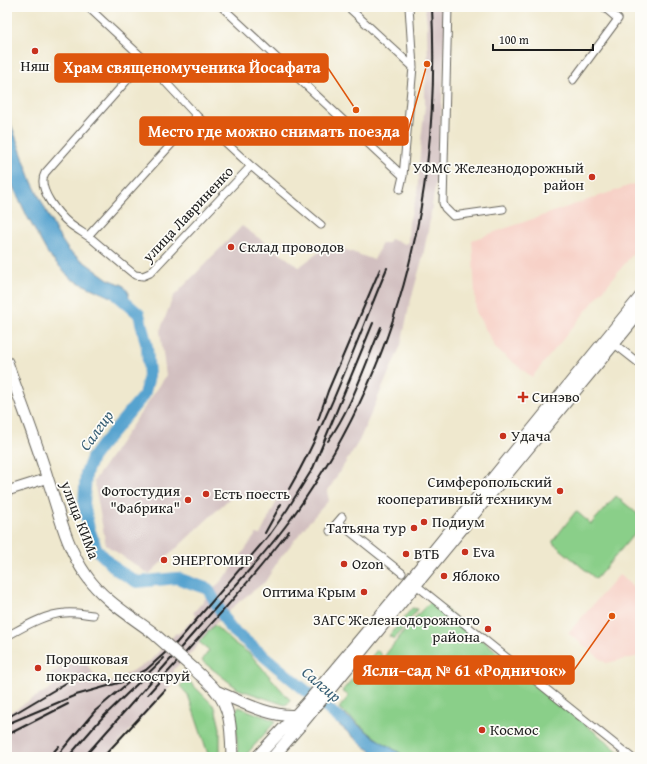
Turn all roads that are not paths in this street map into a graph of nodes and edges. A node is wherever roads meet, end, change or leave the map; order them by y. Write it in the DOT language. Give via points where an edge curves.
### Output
graph roads {
  1 [pos="88,7"];
  2 [pos="222,7"];
  3 [pos="348,7"];
  4 [pos="409,7"];
  5 [pos="448,7"];
  6 [pos="604,7"];
  7 [pos="145,60"];
  8 [pos="413,67"];
  9 [pos="573,80"];
  10 [pos="197,116"];
  11 [pos="251,166"];
  12 [pos="403,176"];
  13 [pos="400,189"];
  14 [pos="502,209"];
  15 [pos="321,225"];
  16 [pos="88,236"];
  17 [pos="640,297"];
  18 [pos="640,312"];
  19 [pos="610,341"];
  20 [pos="7,362"];
  21 [pos="640,364"];
  22 [pos="48,478"];
  23 [pos="7,491"];
  24 [pos="330,531"];
  25 [pos="402,574"];
  26 [pos="418,587"];
  27 [pos="93,615"];
  28 [pos="7,636"];
  29 [pos="325,688"];
  30 [pos="216,691"];
  31 [pos="307,709"];
  32 [pos="295,716"];
  33 [pos="232,757"];
  34 [pos="257,757"];
  35 [pos="273,757"];
  36 [pos="631,757"];
  1 -- 7 [label="street"];
  2 -- 12 [label="street"];
  3 -- 8 [label="street"];
  4 -- 8 [label="street"];
  5 -- 14 [label="street" via="443,202 453,216"];
  6 -- 9 [label="street" via="618,19"];
  7 -- 10 [label="street"];
  7 -- 16 [label="street" via="45,173 42,180 55,209 71,225"];
  8 -- 12 [label="street"];
  10 -- 11 [label="street"];
  10 -- 16 [label="street"];
  11 -- 15 [label="street"];
  11 -- 16 [label="street, улица Лавриненко" via="150,273 143,276 135,274"];
  12 -- 13 [label="street"];
  17 -- 19 [label="main road"];
  18 -- 19 [label="main road"];
  19 -- 21 [label="street"];
  19 -- 26 [label="main road"];
  19 -- 29 [label="main road" via="410,580"];
  20 -- 22 [label="main road, улица КИМа"];
  22 -- 23 [label="street"];
  22 -- 30 [label="main road, улица КИМа, bridge" via="76,559 97,590 152,632"];
  24 -- 25 [label="street" via="340,519"];
  26 -- 29 [label="main road"];
  26 -- 36 [label="street"];
  27 -- 28 [label="street" via="63,613"];
  29 -- 31 [label="main road"];
  30 -- 32 [label="main road" via="254,707 281,715"];
  30 -- 33 [label="main road" via="230,721"];
  31 -- 32 [label="main road"];
  31 -- 35 [label="main road" via="299,727"];
  32 -- 34 [label="main road"];
}
